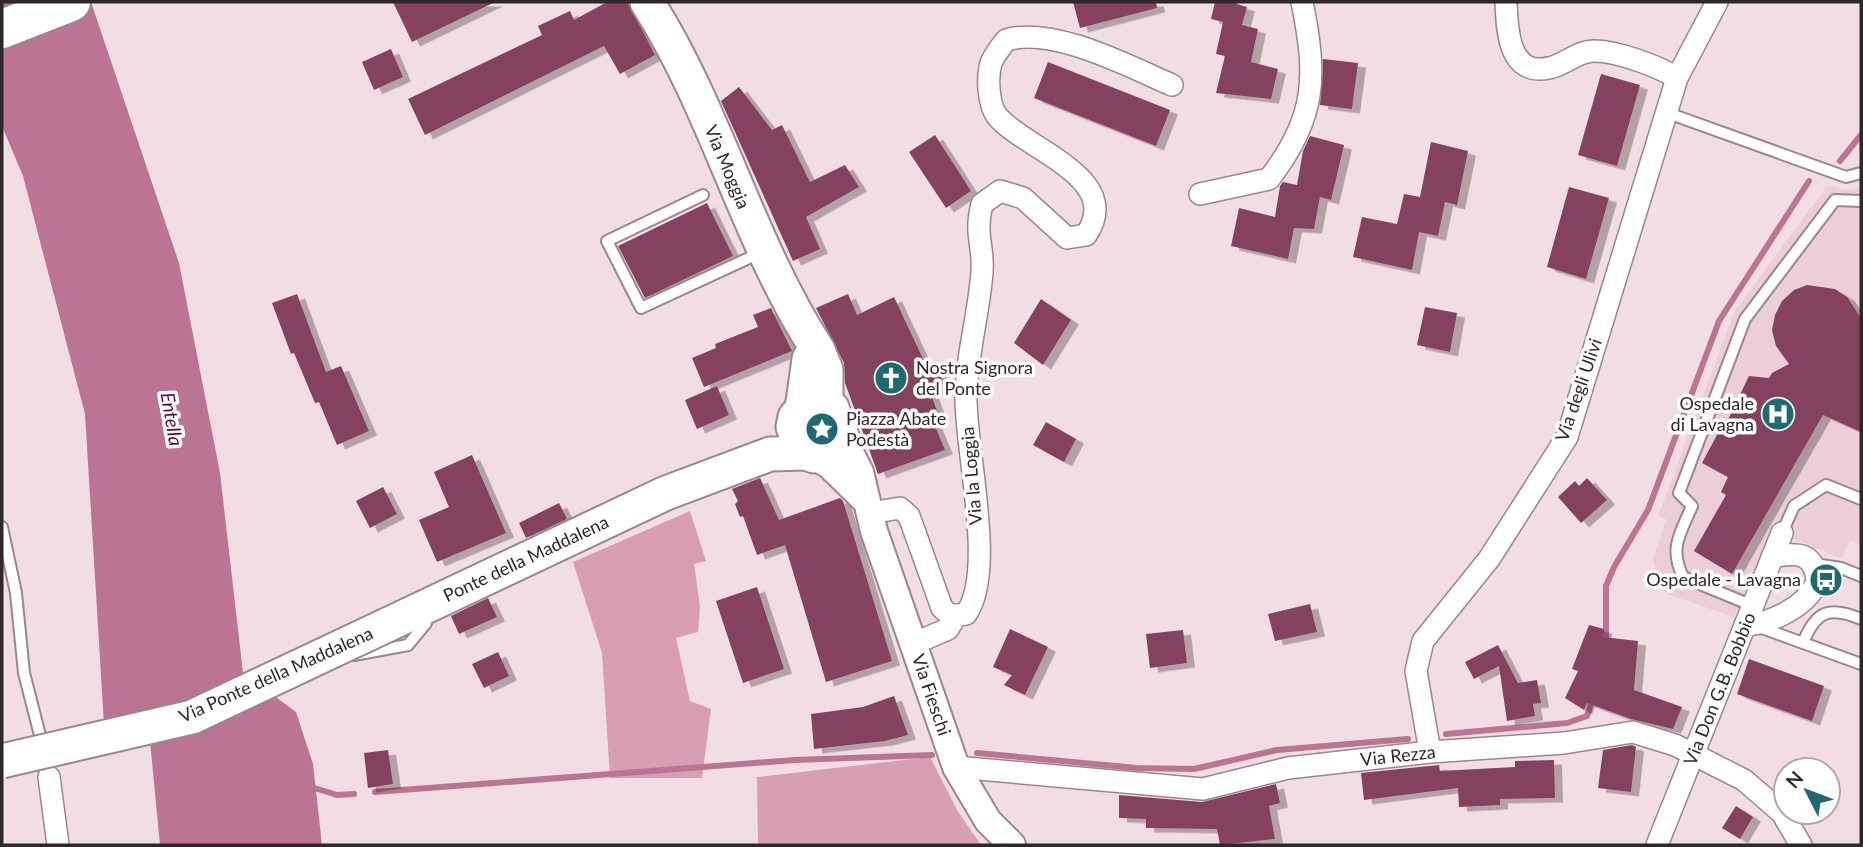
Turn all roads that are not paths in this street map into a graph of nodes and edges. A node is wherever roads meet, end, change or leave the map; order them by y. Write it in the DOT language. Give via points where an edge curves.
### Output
graph roads {
  1 [pos="71,2"];
  2 [pos="647,2"];
  3 [pos="1302,2"];
  4 [pos="1506,2"];
  5 [pos="1717,2"];
  6 [pos="2,29"];
  7 [pos="1676,78"];
  8 [pos="1172,85"];
  9 [pos="1665,112"];
  10 [pos="1861,173"];
  11 [pos="1200,194"];
  12 [pos="703,195"];
  13 [pos="1861,201"];
  14 [pos="764,251"];
  15 [pos="808,410"];
  16 [pos="842,437"];
  17 [pos="810,454"];
  18 [pos="666,493"];
  19 [pos="1861,499"];
  20 [pos="871,515"];
  21 [pos="2,527"];
  22 [pos="1782,533"];
  23 [pos="1772,557"];
  24 [pos="1814,564"];
  25 [pos="1861,576"];
  26 [pos="423,608"];
  27 [pos="956,615"];
  28 [pos="1750,619"];
  29 [pos="1861,619"];
  30 [pos="387,625"];
  31 [pos="1803,643"];
  32 [pos="913,644"];
  33 [pos="340,658"];
  34 [pos="1861,664"];
  35 [pos="1430,752"];
  36 [pos="1694,754"];
  37 [pos="2,761"];
  38 [pos="956,767"];
  39 [pos="49,777"];
  40 [pos="58,845"];
  41 [pos="1012,845"];
  42 [pos="1657,845"];
  43 [pos="1801,845"];
  1 -- 6 [label="highway"];
  2 -- 14 [label="main road, Via Moggia" via="681,60"];
  3 -- 11 [label="street" via="1312,53 1305,120 1293,149 1269,179"];
  4 -- 7 [label="street" via="1507,37 1516,57 1534,68 1549,68 1595,51 1660,67"];
  5 -- 7 [label="street, Via degli Ulivi"];
  7 -- 9 [label="street, Via degli Ulivi"];
  8 -- 27 [label="street, Via la Loggia" via="1106,57 1023,35 1006,40 991,63 989,89 996,115 1083,180 1096,204 1093,225 1086,235 1067,238 1023,198 1000,191 982,204 976,226 982,269 965,398 980,575 972,605 966,614"];
  9 -- 10 [label="lane" via="1846,177"];
  9 -- 35 [label="street, Via degli Ulivi" via="1567,437 1489,559 1423,641 1416,671"];
  12 -- 14 [label="lane" via="607,241 641,309"];
  13 -- 28 [label="lane" via="1835,200 1745,318 1679,493 1692,506 1676,542 1675,560 1683,577"];
  14 -- 15 [label="main road, Via Moggia" via="825,370"];
  15 -- 16 [label="main road, Via Moggia" via="838,419"];
  15 -- 17 [label="main road, Via Moggia" via="793,428"];
  15 -- 18 [label="main road, Ponte della Maddalena"];
  16 -- 17 [label="main road" via="834,446"];
  16 -- 20 [label="street, Via Moggia" via="860,472"];
  17 -- 18 [label="main road, Ponte della Maddalena" via="770,454"];
  17 -- 20 [label="street" via="829,465"];
  18 -- 26 [label="main road, Ponte della Maddalena"];
  19 -- 22 [label="lane" via="1826,485 1794,506"];
  20 -- 27 [label="street" via="900,508 909,516 942,608"];
  20 -- 32 [label="street, Via Fieschi"];
  21 -- 39 [label="lane" via="16,593 24,673"];
  22 -- 23 [label="street, Via Don G.B. Bobbio"];
  23 -- 24 [label="street" via="1795,553"];
  23 -- 28 [label="street, Via Don G.B. Bobbio"];
  24 -- 25 [label="lane"];
  24 -- 28 [label="street" via="1817,582 1805,600 1779,616"];
  26 -- 30 [label="main road, Ponte della Maddalena"];
  26 -- 33 [label="lane" via="426,623 408,645"];
  27 -- 32 [label="street, Via la Loggia" via="948,629"];
  28 -- 31 [label="lane"];
  28 -- 36 [label="street, Via Don G.B. Bobbio"];
  29 -- 31 [label="lane" via="1839,610 1825,612"];
  30 -- 37 [label="main road, Via Ponte della Maddalena, bridge" via="192,718"];
  31 -- 34 [label="lane"];
  32 -- 38 [label="street, Via Fieschi"];
  35 -- 36 [label="street, Via Rezza" via="1564,743 1633,732"];
  35 -- 38 [label="street, Via Rezza" via="1288,768 1203,789"];
  36 -- 42 [label="street, Via Don G.B. Bobbio"];
  36 -- 43 [label="street, Via Rezza" via="1744,779 1782,813"];
  38 -- 41 [label="street, Via Fieschi" via="988,821"];
  39 -- 40 [label="street"];
}
